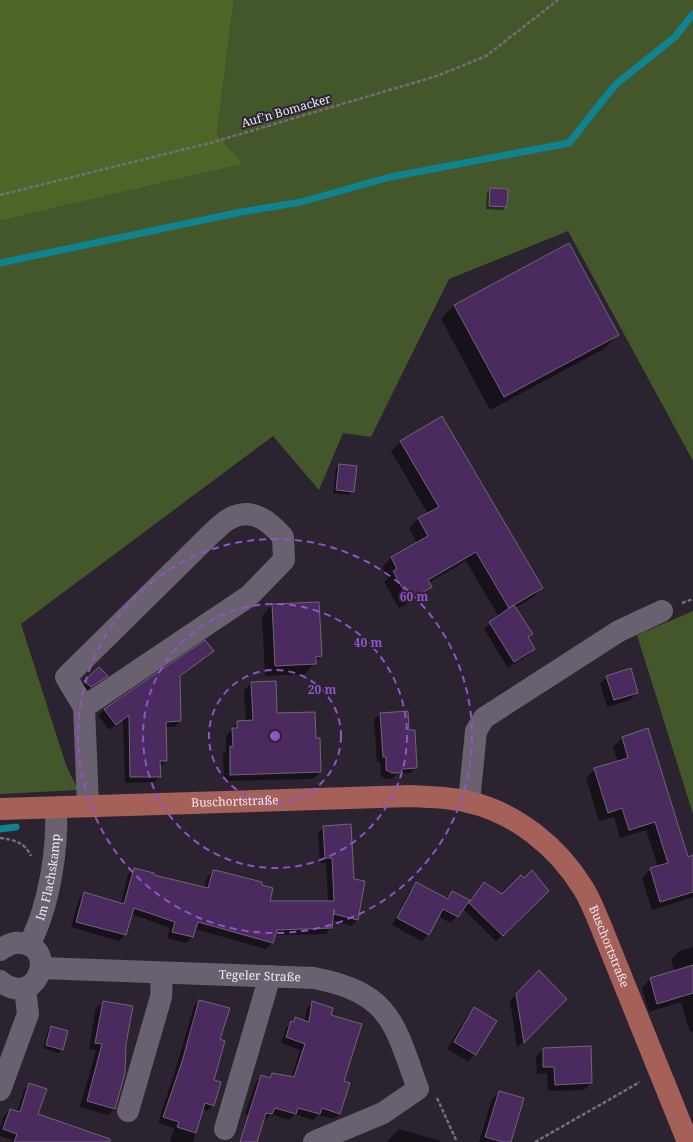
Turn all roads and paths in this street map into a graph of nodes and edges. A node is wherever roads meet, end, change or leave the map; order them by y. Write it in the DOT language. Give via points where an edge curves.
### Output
graph roads {
  1 [pos="558,0"];
  2 [pos="0,195"];
  3 [pos="662,611"];
  4 [pos="84,707"];
  5 [pos="469,802"];
  6 [pos="88,806"];
  7 [pos="56,808"];
  8 [pos="0,809"];
  9 [pos="0,838"];
  10 [pos="54,862"];
  11 [pos="29,945"];
  12 [pos="0,950"];
  13 [pos="41,968"];
  14 [pos="162,973"];
  15 [pos="270,976"];
  16 [pos="0,981"];
  17 [pos="25,988"];
  18 [pos="659,1070"];
  19 [pos="418,1089"];
  20 [pos="0,1090"];
  21 [pos="128,1111"];
  22 [pos="686,1118"];
  23 [pos="225,1129"];
  24 [pos="314,1142"];
  25 [pos="457,1142"];
  26 [pos="534,1142"];
  27 [pos="688,1142"];
  1 -- 2 [label="path, Auf'n Bomacker" via="486,56 437,76 210,143"];
  3 -- 5 [label="street" via="619,631 484,718 476,731"];
  4 -- 4 [label="street" via="249,596 284,560 283,536 271,522 252,514 230,518 94,649 66,677"];
  4 -- 6 [label="street"];
  5 -- 6 [label="main road, Buschortstraße" via="442,797 411,796"];
  5 -- 18 [label="main road, Buschortstraße" via="496,811 525,826 548,845 566,865 583,889 600,924"];
  6 -- 7 [label="main road, Buschortstraße"];
  7 -- 8 [label="main road, Buschortstraße"];
  7 -- 10 [label="street, Im Flachskamp"];
  9 -- 10 [label="path" via="26,846 33,858"];
  10 -- 11 [label="street, Im Flachskamp" via="37,929"];
  11 -- 12 [label="street" via="19,942 8,944"];
  11 -- 13 [label="street" via="36,951"];
  13 -- 14 [label="street, Tegeler Straße"];
  13 -- 17 [label="street" via="38,977"];
  14 -- 15 [label="street, Tegeler Straße"];
  14 -- 21 [label="street" via="161,998"];
  15 -- 19 [label="street, Tegeler Straße" via="314,978 334,982 369,997 389,1017 400,1038"];
  15 -- 23 [label="street"];
  16 -- 17 [label="street" via="16,989"];
  17 -- 20 [label="street" via="28,1014"];
  18 -- 22 [label="main road, Buschortstraße"];
  18 -- 26 [label="path"];
  19 -- 24 [label="street" via="383,1113"];
  19 -- 25 [label="path" via="439,1099"];
  22 -- 27 [label="main road, Buschortstraße"];
}
